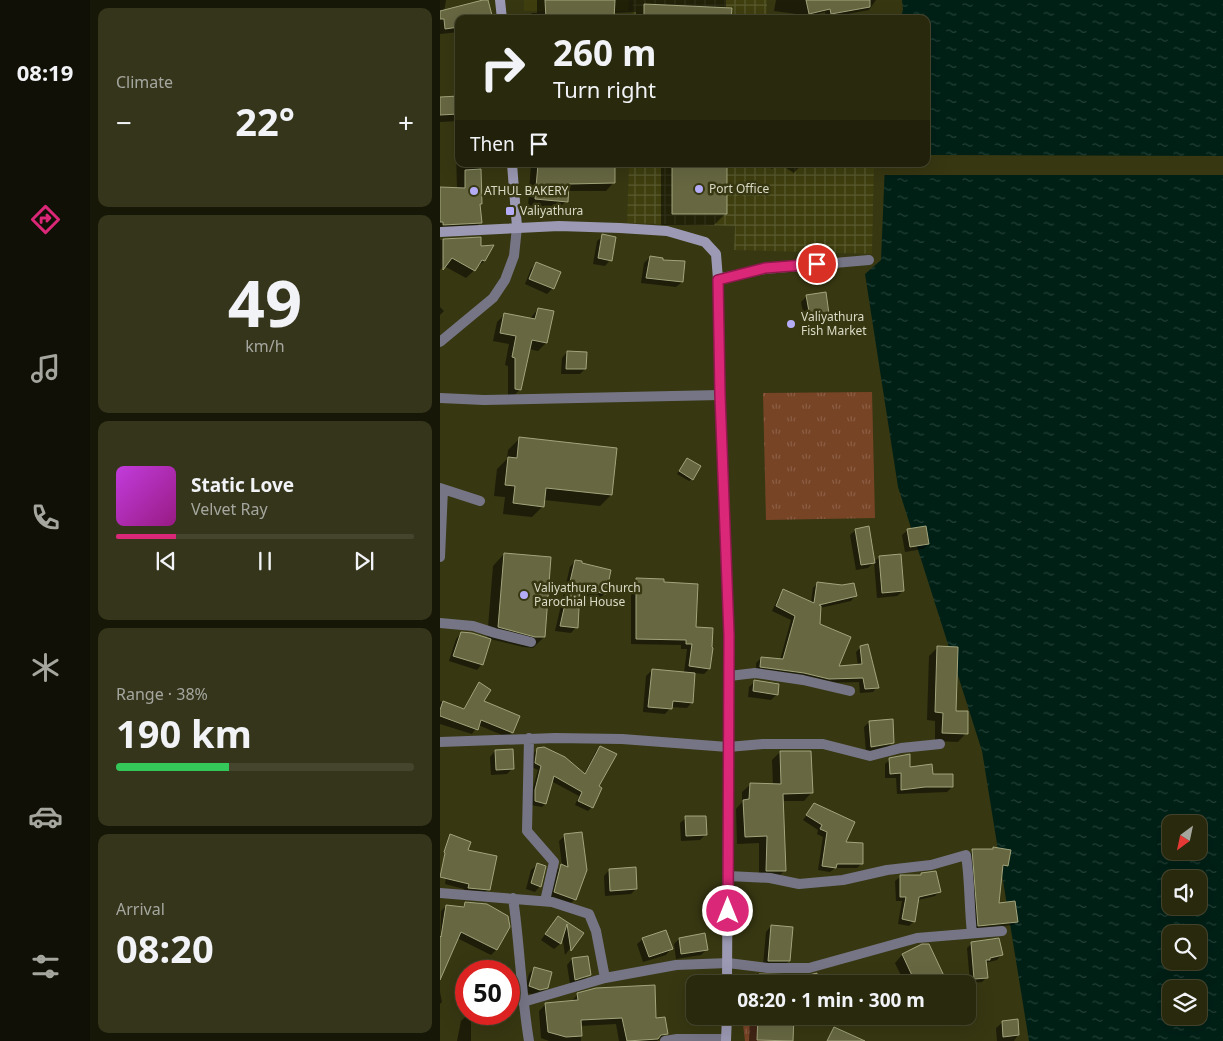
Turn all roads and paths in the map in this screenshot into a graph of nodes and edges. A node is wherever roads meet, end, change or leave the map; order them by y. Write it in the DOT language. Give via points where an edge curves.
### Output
graph roads {
  1 [pos="500,0"];
  2 [pos="502,15"];
  3 [pos="512,167"];
  4 [pos="517,227"];
  5 [pos="440,232"];
  6 [pos="869,260"];
  7 [pos="718,280"];
  8 [pos="440,342"];
  9 [pos="720,395"];
  10 [pos="440,398"];
  11 [pos="441,489"];
  12 [pos="480,500"];
  13 [pos="440,558"];
  14 [pos="440,623"];
  15 [pos="532,642"];
  16 [pos="729,676"];
  17 [pos="850,691"];
  18 [pos="529,738"];
  19 [pos="440,742"];
  20 [pos="940,744"];
  21 [pos="728,747"];
  22 [pos="728,876"];
  23 [pos="440,893"];
  24 [pos="513,898"];
  25 [pos="545,901"];
  26 [pos="1002,931"];
  27 [pos="972,933"];
  28 [pos="728,963"];
  29 [pos="727,975"];
  30 [pos="605,978"];
  31 [pos="523,1002"];
  32 [pos="727,1025"];
  33 [pos="726,1040"];
  34 [pos="529,1041"];
  35 [pos="665,1041"];
  1 -- 2 [label="main road"];
  3 -- 4 [label="main road"];
  4 -- 5 [label="main road"];
  4 -- 7 [label="main road" via="667,231 705,242 716,254"];
  4 -- 8 [label="street" via="514,256 505,280 493,298"];
  6 -- 7 [label="street" via="765,268"];
  7 -- 9 [label="main road"];
  9 -- 10 [label="street"];
  9 -- 16 [label="main road"];
  11 -- 12 [label="street"];
  11 -- 13 [label="street"];
  14 -- 15 [label="street" via="473,626"];
  16 -- 17 [label="street" via="755,673"];
  16 -- 21 [label="main road"];
  18 -- 19 [label="street"];
  18 -- 21 [label="street" via="622,739"];
  18 -- 25 [label="street" via="527,832 554,862"];
  20 -- 21 [label="street" via="901,748 870,756 823,744"];
  21 -- 22 [label="main road"];
  22 -- 27 [label="street" via="770,878 799,884 834,881 931,865 966,855"];
  22 -- 28 [label="main road"];
  23 -- 24 [label="street"];
  24 -- 25 [label="street"];
  24 -- 31 [label="street"];
  25 -- 30 [label="street" via="589,914 596,931"];
  26 -- 27 [label="street"];
  27 -- 28 [label="street" via="917,938 809,968 768,968"];
  28 -- 29 [label="main road"];
  28 -- 30 [label="street" via="676,965"];
  30 -- 31 [label="street"];
  31 -- 34 [label="street"];
  32 -- 33 [label="main road"];
  33 -- 35 [label="street"];
}
